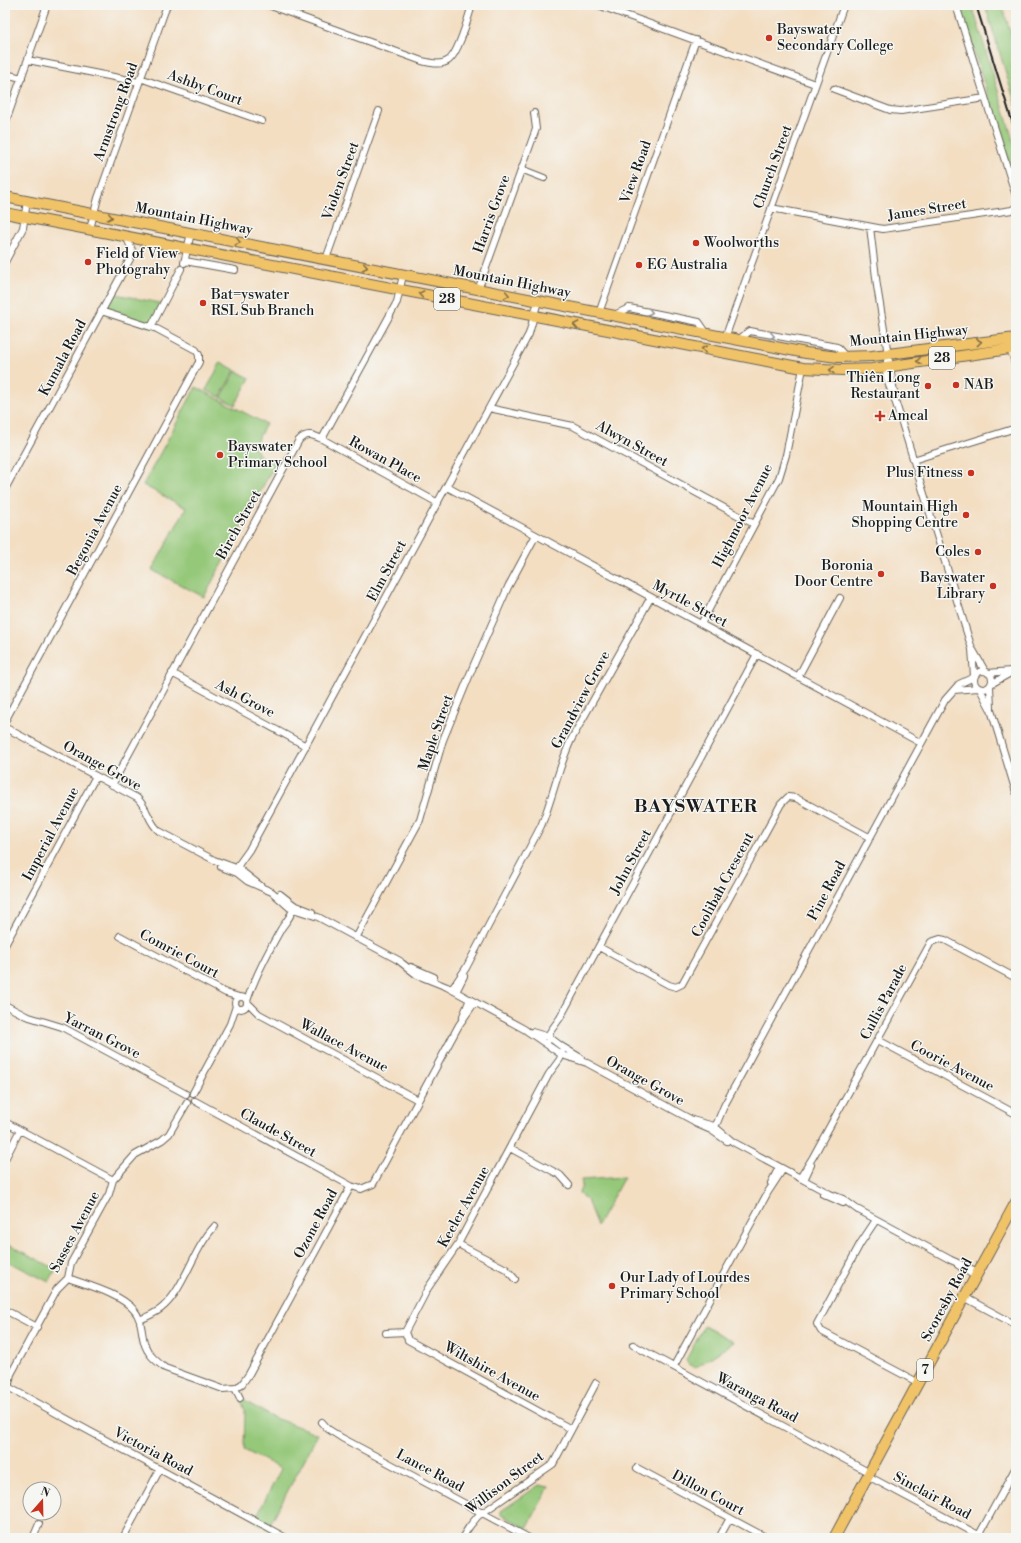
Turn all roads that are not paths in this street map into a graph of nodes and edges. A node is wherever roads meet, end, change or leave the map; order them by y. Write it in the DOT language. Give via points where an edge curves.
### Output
graph roads {
  1 [pos="48,5"];
  2 [pos="167,5"];
  3 [pos="268,5"];
  4 [pos="472,5"];
  5 [pos="598,5"];
  6 [pos="844,5"];
  7 [pos="956,5"];
  8 [pos="696,40"];
  9 [pos="28,60"];
  10 [pos="5,74"];
  11 [pos="22,78"];
  12 [pos="140,80"];
  13 [pos="815,84"];
  14 [pos="834,89"];
  15 [pos="984,98"];
  16 [pos="379,111"];
  17 [pos="534,114"];
  18 [pos="262,121"];
  19 [pos="5,124"];
  20 [pos="521,169"];
  21 [pos="544,178"];
  22 [pos="1016,196"];
  23 [pos="5,197"];
  24 [pos="27,201"];
  25 [pos="1016,207"];
  26 [pos="771,208"];
  27 [pos="5,212"];
  28 [pos="93,213"];
  29 [pos="25,217"];
  30 [pos="870,227"];
  31 [pos="90,229"];
  32 [pos="191,233"];
  33 [pos="126,236"];
  34 [pos="188,248"];
  35 [pos="326,259"];
  36 [pos="5,262"];
  37 [pos="183,266"];
  38 [pos="235,270"];
  39 [pos="403,275"];
  40 [pos="400,290"];
  41 [pos="478,290"];
  42 [pos="538,301"];
  43 [pos="101,311"];
  44 [pos="599,313"];
  45 [pos="534,316"];
  46 [pos="151,327"];
  47 [pos="725,338"];
  48 [pos="1013,344"];
  49 [pos="888,355"];
  50 [pos="1016,364"];
  51 [pos="887,367"];
  52 [pos="803,368"];
  53 [pos="489,408"];
  54 [pos="1016,428"];
  55 [pos="322,439"];
  56 [pos="913,460"];
  57 [pos="447,487"];
  58 [pos="5,489"];
  59 [pos="438,503"];
  60 [pos="754,524"];
  61 [pos="536,535"];
  62 [pos="651,597"];
  63 [pos="840,598"];
  64 [pos="701,624"];
  65 [pos="972,649"];
  66 [pos="757,654"];
  67 [pos="1014,671"];
  68 [pos="987,672"];
  69 [pos="172,673"];
  70 [pos="974,676"];
  71 [pos="798,677"];
  72 [pos="990,685"];
  73 [pos="979,689"];
  74 [pos="954,690"];
  75 [pos="991,710"];
  76 [pos="5,721"];
  77 [pos="6,730"];
  78 [pos="921,743"];
  79 [pos="306,746"];
  80 [pos="96,776"];
  81 [pos="112,785"];
  82 [pos="1016,792"];
  83 [pos="869,837"];
  84 [pos="238,871"];
  85 [pos="293,908"];
  86 [pos="120,936"];
  87 [pos="356,938"];
  88 [pos="5,945"];
  89 [pos="599,947"];
  90 [pos="1016,978"];
  91 [pos="253,981"];
  92 [pos="452,989"];
  93 [pos="237,1001"];
  94 [pos="472,1001"];
  95 [pos="247,1002"];
  96 [pos="5,1005"];
  97 [pos="243,1009"];
  98 [pos="259,1014"];
  99 [pos="230,1024"];
  100 [pos="549,1039"];
  101 [pos="878,1040"];
  102 [pos="561,1052"];
  103 [pos="193,1093"];
  104 [pos="186,1094"];
  105 [pos="418,1100"];
  106 [pos="195,1101"];
  107 [pos="188,1103"];
  108 [pos="1016,1114"];
  109 [pos="5,1122"];
  110 [pos="713,1128"];
  111 [pos="20,1130"];
  112 [pos="510,1148"];
  113 [pos="5,1159"];
  114 [pos="781,1168"];
  115 [pos="802,1179"];
  116 [pos="113,1180"];
  117 [pos="569,1185"];
  118 [pos="351,1186"];
  119 [pos="1016,1202"];
  120 [pos="874,1219"];
  121 [pos="215,1226"];
  122 [pos="458,1244"];
  123 [pos="977,1274"];
  124 [pos="68,1278"];
  125 [pos="515,1279"];
  126 [pos="964,1297"];
  127 [pos="5,1310"];
  128 [pos="140,1320"];
  129 [pos="1016,1325"];
  130 [pos="37,1327"];
  131 [pos="405,1332"];
  132 [pos="386,1333"];
  133 [pos="633,1345"];
  134 [pos="674,1366"];
  135 [pos="596,1383"];
  136 [pos="919,1383"];
  137 [pos="235,1388"];
  138 [pos="6,1389"];
  139 [pos="240,1398"];
  140 [pos="322,1422"];
  141 [pos="571,1429"];
  142 [pos="1016,1467"];
  143 [pos="637,1468"];
  144 [pos="160,1469"];
  145 [pos="869,1474"];
  146 [pos="482,1513"];
  147 [pos="730,1518"];
  148 [pos="39,1524"];
  149 [pos="981,1537"];
  150 [pos="33,1538"];
  151 [pos="123,1538"];
  152 [pos="286,1538"];
  153 [pos="462,1538"];
  154 [pos="529,1538"];
  155 [pos="719,1538"];
  156 [pos="767,1538"];
  157 [pos="834,1538"];
  1 -- 9 [label="street"];
  2 -- 12 [label="street, Armstrong Road"];
  3 -- 4 [label="street" via="422,61 438,64 449,60 455,53"];
  5 -- 8 [label="street"];
  6 -- 13 [label="street, Church Street"];
  7 -- 15 [label="street"];
  8 -- 13 [label="street"];
  8 -- 44 [label="street, View Road"];
  9 -- 11 [label="street"];
  9 -- 12 [label="street, Ashby Court"];
  10 -- 11 [label="street"];
  11 -- 19 [label="street"];
  12 -- 18 [label="street, Ashby Court"];
  12 -- 28 [label="street, Armstrong Road"];
  13 -- 26 [label="street, Church Street"];
  14 -- 15 [label="street" via="890,110 901,111"];
  15 -- 22 [label="street"];
  16 -- 35 [label="street, Violen Street"];
  17 -- 20 [label="street, Harris Grove" via="536,130"];
  20 -- 21 [label="street, Harris Grove"];
  20 -- 41 [label="street, Harris Grove"];
  23 -- 24 [label="main road, Mountain Highway / 28"];
  24 -- 28 [label="main road, Mountain Highway / 28"];
  24 -- 29 [label="street"];
  25 -- 30 [label="street, James Street" via="1012,210 905,227"];
  26 -- 30 [label="street, James Street"];
  26 -- 47 [label="street, Church Street"];
  27 -- 29 [label="main road, Mountain Highway / 28"];
  28 -- 31 [label="street, Armstrong Road"];
  28 -- 32 [label="main road, Mountain Highway / 28, one-way"];
  29 -- 31 [label="main road, Mountain Highway / 28"];
  29 -- 36 [label="street" via="22,230"];
  30 -- 49 [label="street"];
  31 -- 33 [label="main road, Mountain Highway / 28"];
  32 -- 34 [label="street"];
  32 -- 35 [label="main road, Mountain Highway / 28, one-way"];
  33 -- 34 [label="main road, Mountain Highway / 28"];
  33 -- 43 [label="street, Kumala Road" via="132,250 130,259"];
  34 -- 37 [label="street"];
  34 -- 40 [label="main road, Mountain Highway / 28"];
  35 -- 39 [label="main road, Mountain Highway / 28, one-way"];
  37 -- 38 [label="street"];
  37 -- 46 [label="street"];
  39 -- 40 [label="street"];
  39 -- 41 [label="main road, Mountain Highway / 28"];
  45 -- 40 [label="main road, Mountain Highway / 28, one-way"];
  40 -- 55 [label="street" via="396,302"];
  41 -- 42 [label="main road, Mountain Highway / 28, one-way"];
  42 -- 44 [label="main road, Mountain Highway / 28"];
  42 -- 45 [label="street, Elm Street"];
  43 -- 46 [label="street"];
  43 -- 58 [label="street, Kumala Road"];
  44 -- 47 [label="main road, Mountain Highway / 28, one-way"];
  52 -- 45 [label="main road, Mountain Highway / 28, one-way"];
  45 -- 53 [label="street, Elm Street" via="529,334"];
  46 -- 76 [label="street, Begonia Avenue" via="196,350 200,357 199,365"];
  47 -- 49 [label="main road, Mountain Highway / 28, one-way" via="806,353 846,357"];
  49 -- 48 [label="main road, Mountain Highway / 28, one-way"];
  48 -- 50 [label="main road"];
  48 -- 51 [label="main road, Mountain Highway / 28, one-way"];
  49 -- 51 [label="street"];
  51 -- 52 [label="main road, Mountain Highway / 28, one-way" via="842,370"];
  51 -- 56 [label="street"];
  52 -- 60 [label="street, Highmoor Avenue" via="783,468"];
  53 -- 57 [label="street, Elm Street"];
  53 -- 60 [label="street, Alwyn Street" via="573,426"];
  54 -- 56 [label="street"];
  55 -- 59 [label="street, Rowan Place"];
  55 -- 69 [label="street, Birch Street" via="310,434 299,440"];
  56 -- 65 [label="street"];
  57 -- 59 [label="street, Elm Street"];
  57 -- 61 [label="street, Myrtle Street"];
  59 -- 79 [label="street, Elm Street"];
  60 -- 64 [label="street, Highmoor Avenue"];
  61 -- 62 [label="street, Myrtle Street"];
  61 -- 87 [label="street, Maple Street" via="508,586 466,683 443,740 420,820"];
  62 -- 64 [label="street, Myrtle Street"];
  62 -- 92 [label="street, Grandview Grove" via="571,740 541,826 466,968"];
  63 -- 71 [label="street"];
  64 -- 66 [label="street, Myrtle Street"];
  65 -- 68 [label="street"];
  65 -- 70 [label="street"];
  66 -- 71 [label="street, Myrtle Street"];
  66 -- 89 [label="street, John Street"];
  67 -- 68 [label="street"];
  67 -- 72 [label="street"];
  68 -- 70 [label="street"];
  68 -- 72 [label="street" via="991,678"];
  69 -- 79 [label="street, Ash Grove"];
  69 -- 81 [label="street, Birch Street"];
  70 -- 73 [label="street" via="974,683"];
  70 -- 74 [label="street, Pine Road" via="959,684"];
  71 -- 78 [label="street, Myrtle Street"];
  72 -- 73 [label="street"];
  72 -- 75 [label="street"];
  73 -- 74 [label="street"];
  73 -- 75 [label="street"];
  74 -- 78 [label="street, Pine Road" via="945,700"];
  75 -- 82 [label="street"];
  76 -- 77 [label="street" via="8,724"];
  77 -- 80 [label="street, Orange Grove"];
  78 -- 83 [label="street, Pine Road"];
  79 -- 84 [label="street, Elm Street"];
  80 -- 81 [label="street, Orange Grove"];
  80 -- 88 [label="street, Imperial Avenue"];
  81 -- 84 [label="street, Orange Grove" via="140,801 150,821 159,831 214,860 223,868"];
  83 -- 89 [label="street, Coolibah Crescent" via="796,798 788,797 781,804 682,984 676,987 669,985"];
  83 -- 110 [label="street, Pine Road"];
  84 -- 85 [label="street, Orange Grove" via="247,881 284,896"];
  85 -- 87 [label="street, Orange Grove" via="307,909"];
  85 -- 91 [label="street"];
  86 -- 93 [label="street, Comrie Court"];
  87 -- 92 [label="street, Orange Grove" via="432,976"];
  89 -- 100 [label="street, John Street"];
  90 -- 101 [label="street, Cullis Parade" via="945,940 931,942"];
  91 -- 93 [label="street"];
  91 -- 95 [label="street"];
  92 -- 94 [label="street, Orange Grove"];
  93 -- 95 [label="street, Wallace Avenue"];
  93 -- 97 [label="street, Wallace Avenue" via="238,1009"];
  93 -- 99 [label="street"];
  94 -- 100 [label="street, Orange Grove" via="524,1029"];
  94 -- 105 [label="street, Ozone Road"];
  95 -- 97 [label="street"];
  95 -- 98 [label="street, Wallace Avenue"];
  96 -- 104 [label="street, Yarran Grove" via="26,1016 62,1027"];
  97 -- 98 [label="street, Wallace Avenue"];
  97 -- 99 [label="street"];
  98 -- 105 [label="street, Wallace Avenue"];
  99 -- 103 [label="street"];
  100 -- 102 [label="street, Orange Grove"];
  101 -- 108 [label="street, Coorie Avenue"];
  101 -- 115 [label="street, Cullis Parade"];
  102 -- 110 [label="street, Orange Grove" via="587,1063 699,1126"];
  102 -- 112 [label="street, Keeler Avenue"];
  103 -- 104 [label="street"];
  103 -- 106 [label="street"];
  104 -- 107 [label="street" via="184,1099"];
  105 -- 118 [label="street, Ozone Road" via="373,1184 361,1189"];
  106 -- 107 [label="street"];
  106 -- 118 [label="street, Claude Street"];
  107 -- 116 [label="street, Sasses Avenue" via="169,1134 135,1154"];
  109 -- 111 [label="street"];
  110 -- 114 [label="street, Orange Grove" via="722,1139 733,1142"];
  111 -- 113 [label="street"];
  111 -- 116 [label="street"];
  112 -- 117 [label="street" via="560,1175"];
  112 -- 122 [label="street, Keeler Avenue"];
  114 -- 115 [label="street, Orange Grove"];
  114 -- 134 [label="street"];
  115 -- 120 [label="street, Orange Grove" via="829,1198"];
  116 -- 124 [label="street, Sasses Avenue" via="109,1194 71,1263"];
  118 -- 137 [label="street, Ozone Road" via="249,1374 242,1384"];
  119 -- 123 [label="main road, Scoresby Road / 7"];
  120 -- 123 [label="street, Orange Grove"];
  120 -- 136 [label="street" via="817,1324 821,1331"];
  121 -- 128 [label="street" via="204,1238 169,1301 160,1310"];
  122 -- 125 [label="street" via="506,1269"];
  122 -- 131 [label="street, Keeler Avenue" via="428,1288"];
  123 -- 126 [label="main road, Scoresby Road / 7"];
  124 -- 128 [label="street" via="122,1300 135,1311"];
  124 -- 130 [label="street, Sasses Avenue" via="57,1289"];
  126 -- 129 [label="street"];
  126 -- 136 [label="main road, Scoresby Road / 7"];
  127 -- 130 [label="street"];
  128 -- 137 [label="street" via="146,1346 157,1362 165,1368 216,1387"];
  130 -- 138 [label="street, Sasses Avenue" via="11,1374"];
  131 -- 132 [label="street"];
  131 -- 141 [label="street, Wiltshire Avenue" via="408,1340"];
  133 -- 134 [label="street, Waranga Road"];
  134 -- 145 [label="street, Waranga Road"];
  135 -- 141 [label="street, Willison Street"];
  136 -- 145 [label="main road, Scoresby Road / 7"];
  137 -- 139 [label="street"];
  138 -- 144 [label="street, Victoria Road"];
  140 -- 146 [label="street, Lance Road" via="342,1438"];
  141 -- 146 [label="street, Willison Street" via="553,1464"];
  142 -- 149 [label="street"];
  143 -- 147 [label="street, Dillon Court"];
  144 -- 151 [label="street"];
  144 -- 152 [label="street, Victoria Road"];
  145 -- 149 [label="street, Sinclair Road"];
  145 -- 157 [label="main road, Scoresby Road / 7"];
  146 -- 153 [label="street, Willison Street"];
  146 -- 154 [label="street, Lance Road"];
  147 -- 155 [label="street"];
  147 -- 156 [label="street, Dillon Court"];
  148 -- 150 [label="street"];
}
